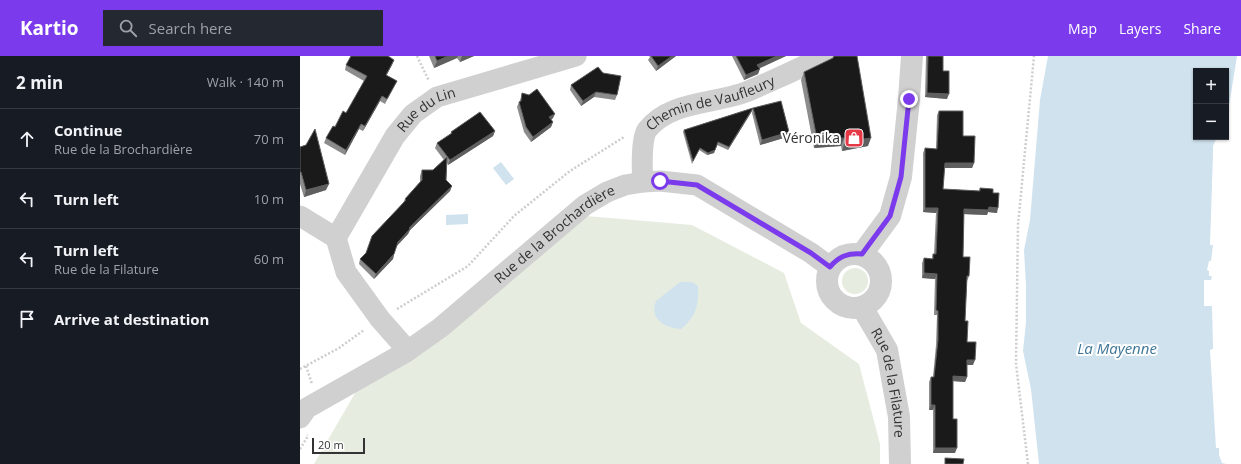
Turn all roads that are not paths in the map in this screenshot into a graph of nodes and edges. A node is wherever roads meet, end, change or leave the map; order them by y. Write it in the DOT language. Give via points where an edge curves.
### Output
graph roads {
  1 [pos="576,56"];
  2 [pos="824,56"];
  3 [pos="912,56"];
  4 [pos="643,182"];
  5 [pos="300,216"];
  6 [pos="336,238"];
  7 [pos="862,254"];
  8 [pos="830,267"];
  9 [pos="862,307"];
  10 [pos="406,352"];
  11 [pos="302,425"];
  12 [pos="900,464"];
  1 -- 6 [label="street, Rue du Lin" via="437,97 413,114 395,136"];
  2 -- 4 [label="street, Chemin de Vaufleury" via="744,93 675,110 655,122 646,132 642,154"];
  3 -- 7 [label="street" via="901,177 890,216"];
  4 -- 8 [label="street, Rue de la Brochardière" via="697,185"];
  4 -- 10 [label="street, Rue de la Brochardière" via="607,192 585,205 440,328"];
  5 -- 6 [label="street"];
  6 -- 10 [label="street" via="346,272"];
  7 -- 8 [label="street" via="844,255"];
  7 -- 9 [label="street" via="879,269 881,285 875,299"];
  8 -- 9 [label="street" via="827,275 830,294 843,306"];
  9 -- 12 [label="street, Rue de la Filature" via="887,350 899,417"];
  10 -- 11 [label="street, Rue de la Brochardière" via="307,408"];
}
